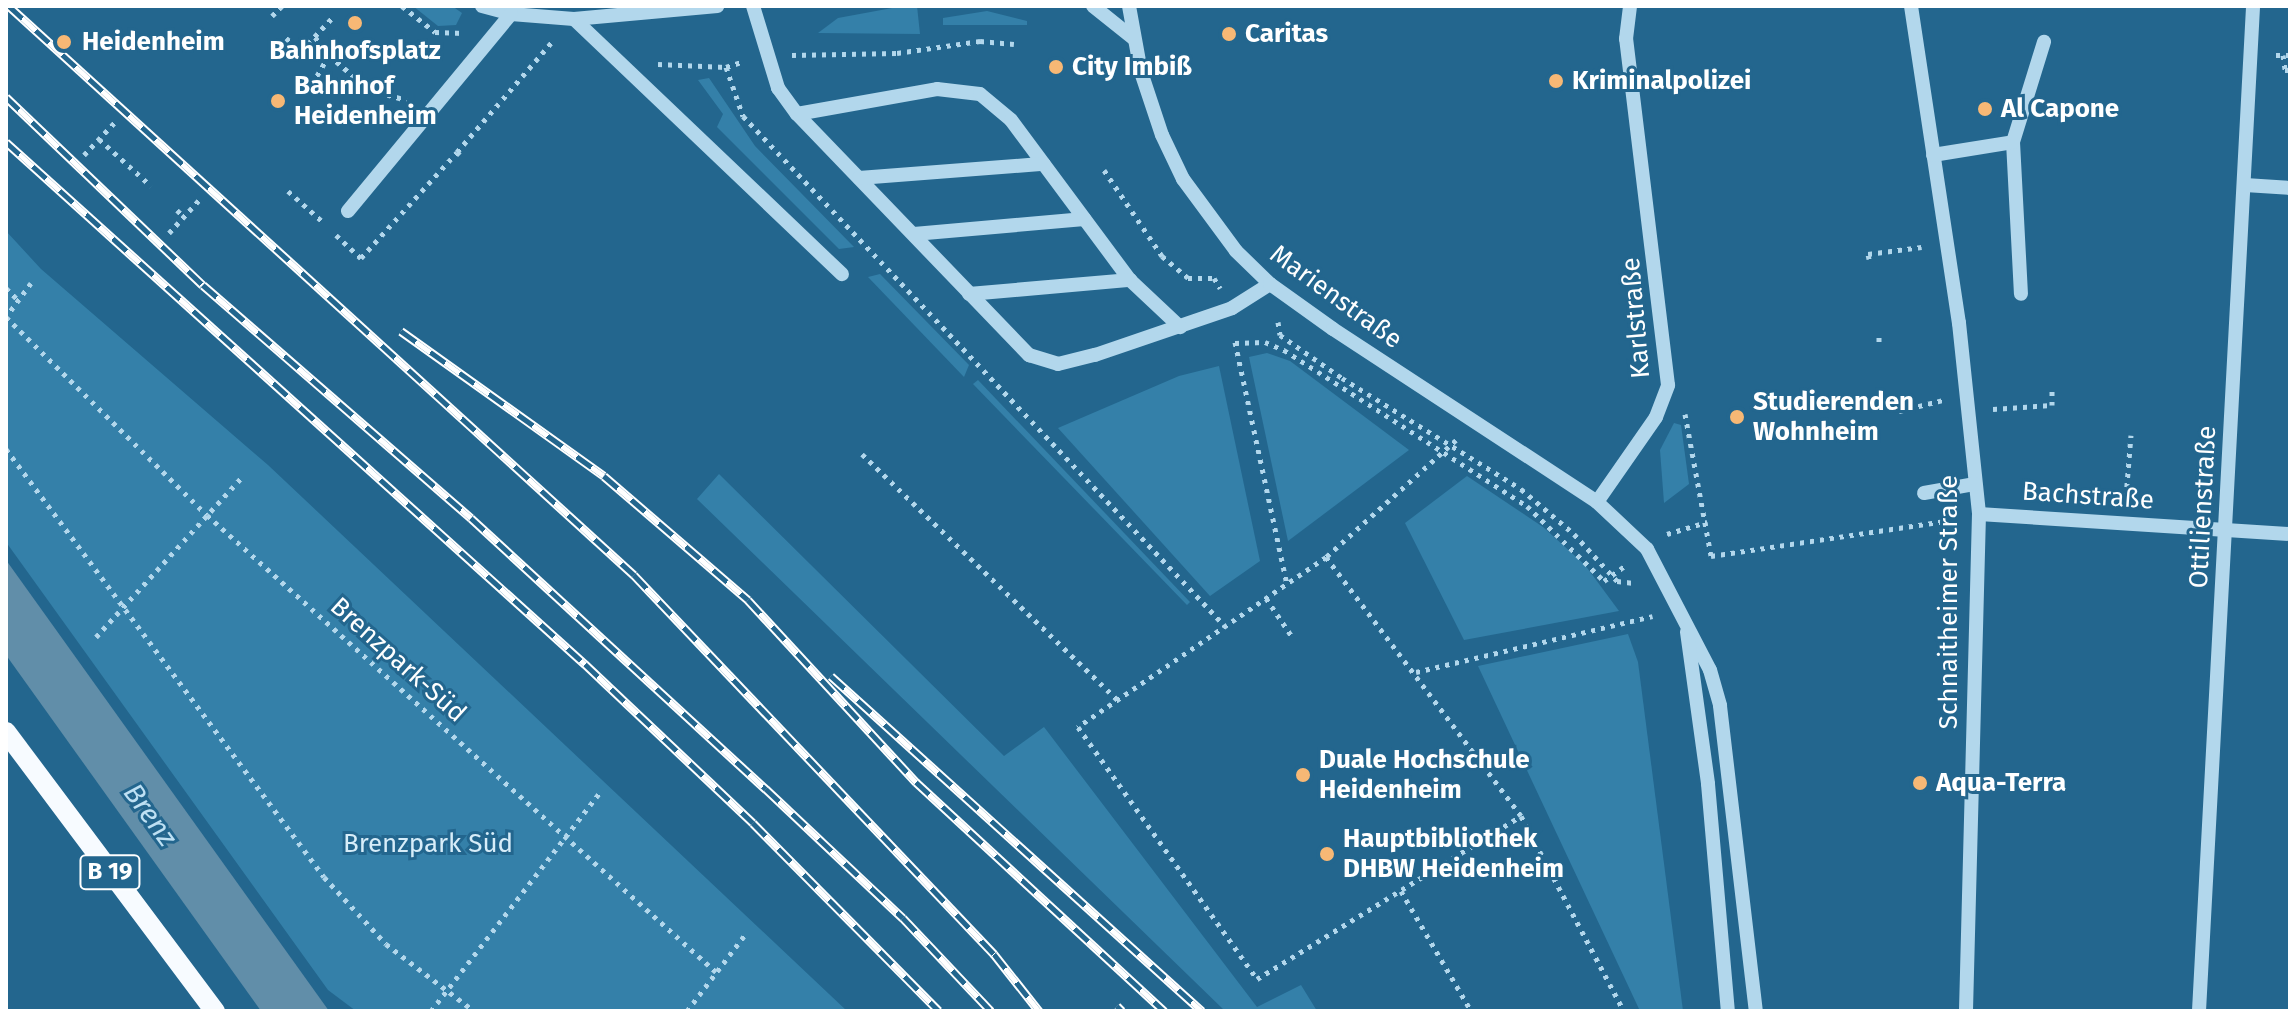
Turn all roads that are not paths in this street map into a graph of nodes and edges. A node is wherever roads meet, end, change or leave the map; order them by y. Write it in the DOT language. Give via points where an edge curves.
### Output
graph roads {
  1 [pos="482,6"];
  2 [pos="717,6"];
  3 [pos="753,6"];
  4 [pos="1093,6"];
  5 [pos="1129,6"];
  6 [pos="1630,6"];
  7 [pos="1911,6"];
  8 [pos="2253,6"];
  9 [pos="511,14"];
  10 [pos="574,19"];
  11 [pos="1133,38"];
  12 [pos="2044,42"];
  13 [pos="797,114"];
  14 [pos="2013,142"];
  15 [pos="1933,155"];
  16 [pos="1043,164"];
  17 [pos="859,178"];
  18 [pos="2245,185"];
  19 [pos="2290,188"];
  20 [pos="348,211"];
  21 [pos="1084,219"];
  22 [pos="914,234"];
  23 [pos="842,274"];
  24 [pos="1130,280"];
  25 [pos="1270,284"];
  26 [pos="969,294"];
  27 [pos="2021,294"];
  28 [pos="1180,327"];
  29 [pos="1975,484"];
  30 [pos="1924,493"];
  31 [pos="1597,502"];
  32 [pos="1979,514"];
  33 [pos="2226,530"];
  34 [pos="2290,534"];
  35 [pos="1686,624"];
  36 [pos="6,732"];
  37 [pos="215,1011"];
  38 [pos="1728,1011"];
  39 [pos="1756,1011"];
  40 [pos="1966,1011"];
  41 [pos="2199,1011"];
  1 -- 9 [label="street"];
  2 -- 10 [label="street"];
  3 -- 13 [label="street" via="778,88"];
  4 -- 11 [label="street"];
  5 -- 11 [label="street, Marienstraße"];
  6 -- 31 [label="street, Karlstraße" via="1626,39 1669,368 1664,399"];
  7 -- 15 [label="street, Schnaitheimer Straße"];
  8 -- 18 [label="street, Ottilienstraße"];
  9 -- 10 [label="street"];
  9 -- 20 [label="street"];
  10 -- 23 [label="street"];
  11 -- 25 [label="street, Marienstraße" via="1162,135 1183,179 1220,231"];
  12 -- 14 [label="street"];
  13 -- 16 [label="street" via="937,89 980,94 1011,120"];
  13 -- 17 [label="street"];
  14 -- 15 [label="street"];
  14 -- 27 [label="street"];
  15 -- 29 [label="street, Schnaitheimer Straße"];
  16 -- 17 [label="street"];
  16 -- 21 [label="street"];
  17 -- 22 [label="street"];
  18 -- 19 [label="street"];
  18 -- 33 [label="street, Ottilienstraße"];
  21 -- 22 [label="street"];
  21 -- 24 [label="street"];
  22 -- 26 [label="street"];
  24 -- 26 [label="street"];
  24 -- 28 [label="street"];
  25 -- 28 [label="street" via="1232,308"];
  25 -- 31 [label="street, Marienstraße"];
  26 -- 28 [label="street" via="1029,355 1058,364"];
  29 -- 30 [label="street"];
  29 -- 32 [label="street, Schnaitheimer Straße"];
  31 -- 35 [label="street" via="1647,549"];
  32 -- 33 [label="street, Bachstraße"];
  32 -- 40 [label="street, Schnaitheimer Straße"];
  33 -- 34 [label="street, Bachstraße"];
  33 -- 41 [label="street, Ottilienstraße"];
  35 -- 38 [label="street" via="1708,784"];
  35 -- 39 [label="street" via="1710,670 1729,755"];
  36 -- 37 [label="main road, B 19"];
}
